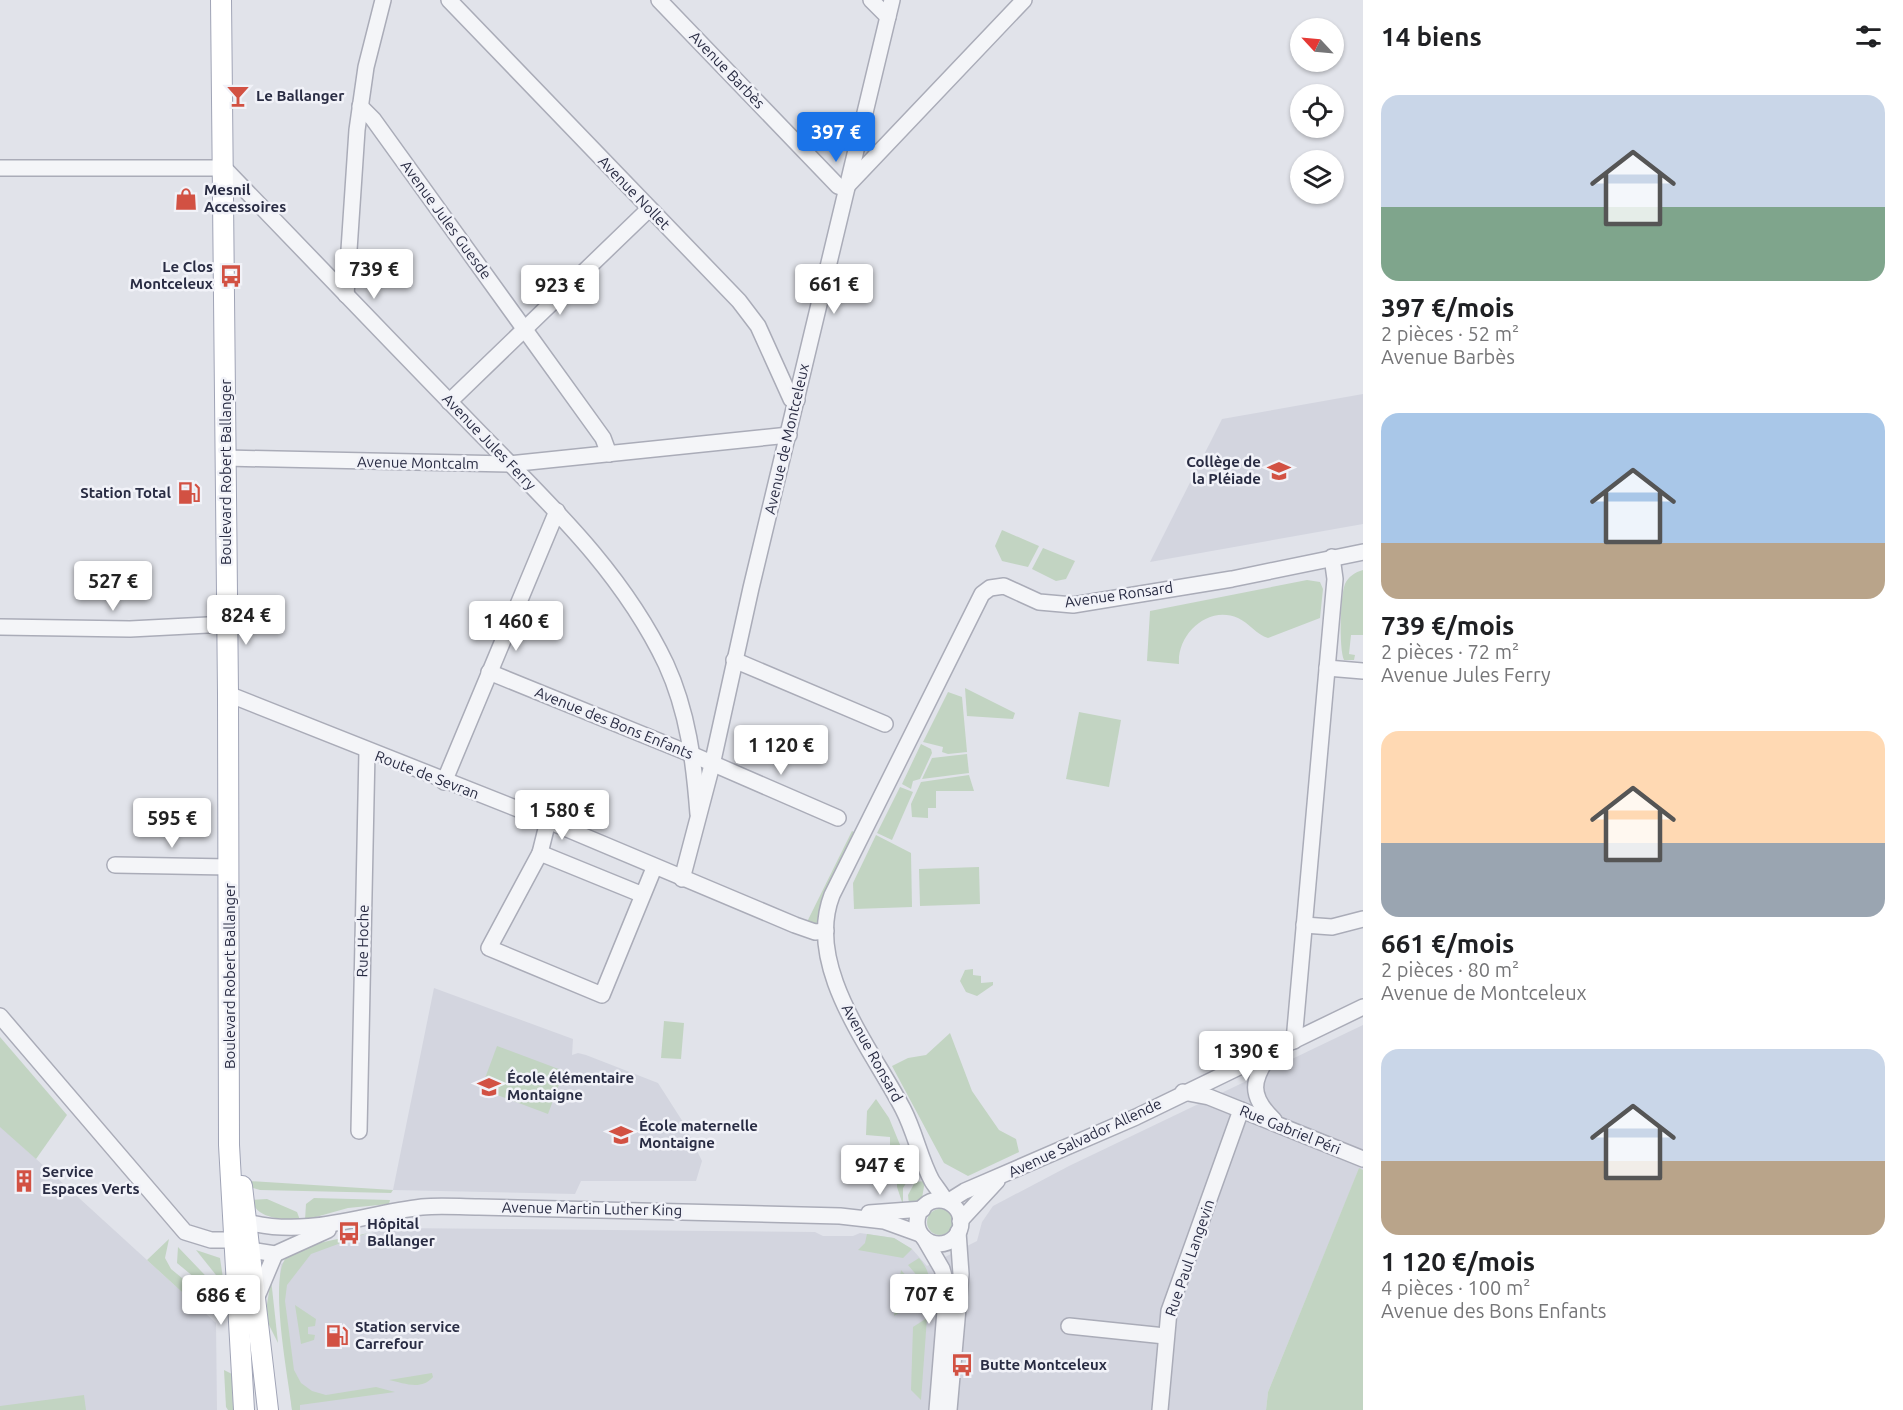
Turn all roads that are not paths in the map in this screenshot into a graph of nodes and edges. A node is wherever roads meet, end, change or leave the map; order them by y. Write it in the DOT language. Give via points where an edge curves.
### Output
graph roads {
  1 [pos="221,0"];
  2 [pos="383,0"];
  3 [pos="448,0"];
  4 [pos="659,0"];
  5 [pos="872,0"];
  6 [pos="892,0"];
  7 [pos="1024,0"];
  8 [pos="888,17"];
  9 [pos="360,106"];
  10 [pos="857,147"];
  11 [pos="874,156"];
  12 [pos="0,168"];
  13 [pos="224,168"];
  14 [pos="846,188"];
  15 [pos="649,209"];
  16 [pos="346,295"];
  17 [pos="524,328"];
  18 [pos="797,400"];
  19 [pos="449,402"];
  20 [pos="789,435"];
  21 [pos="609,454"];
  22 [pos="225,458"];
  23 [pos="509,464"];
  24 [pos="556,511"];
  25 [pos="1363,552"];
  26 [pos="1332,557"];
  27 [pos="227,624"];
  28 [pos="0,627"];
  29 [pos="734,660"];
  30 [pos="1327,668"];
  31 [pos="1363,671"];
  32 [pos="489,672"];
  33 [pos="228,694"];
  34 [pos="885,724"];
  35 [pos="367,751"];
  36 [pos="693,755"];
  37 [pos="712,765"];
  38 [pos="444,782"];
  39 [pos="698,814"];
  40 [pos="838,818"];
  41 [pos="548,821"];
  42 [pos="540,853"];
  43 [pos="115,865"];
  44 [pos="229,867"];
  45 [pos="654,868"];
  46 [pos="682,879"];
  47 [pos="643,895"];
  48 [pos="1363,919"];
  49 [pos="1304,925"];
  50 [pos="826,931"];
  51 [pos="1363,1007"];
  52 [pos="0,1016"];
  53 [pos="1294,1041"];
  54 [pos="1273,1051"];
  55 [pos="1183,1092"];
  56 [pos="1241,1110"];
  57 [pos="231,1124"];
  58 [pos="1281,1126"];
  59 [pos="359,1131"];
  60 [pos="1363,1159"];
  61 [pos="926,1167"];
  62 [pos="1001,1177"];
  63 [pos="947,1200"];
  64 [pos="924,1207"];
  65 [pos="840,1216"];
  66 [pos="247,1222"];
  67 [pos="346,1223"];
  68 [pos="959,1226"];
  69 [pos="922,1236"];
  70 [pos="243,1245"];
  71 [pos="275,1254"];
  72 [pos="255,1302"];
  73 [pos="1069,1326"];
  74 [pos="1165,1336"];
  75 [pos="244,1410"];
  76 [pos="268,1410"];
  77 [pos="937,1410"];
  78 [pos="949,1410"];
  79 [pos="1160,1410"];
  1 -- 13 [label="main road, Boulevard Robert Ballanger"];
  2 -- 9 [label="street"];
  3 -- 15 [label="street, Avenue Nollet"];
  4 -- 14 [label="street, Avenue Barbès" via="838,186"];
  5 -- 8 [label="street"];
  6 -- 8 [label="street, Avenue de Montceleux"];
  7 -- 11 [label="street"];
  8 -- 10 [label="street, Avenue de Montceleux"];
  9 -- 16 [label="street"];
  9 -- 17 [label="street, Avenue Jules Guesde" via="374,119"];
  10 -- 11 [label="street"];
  10 -- 14 [label="street, Avenue de Montceleux"];
  11 -- 14 [label="street"];
  12 -- 13 [label="street"];
  13 -- 16 [label="street, Avenue Jules Ferry"];
  13 -- 22 [label="main road, Boulevard Robert Ballanger"];
  14 -- 18 [label="street, Avenue de Montceleux"];
  15 -- 17 [label="street"];
  15 -- 18 [label="street, Avenue Nollet" via="739,301 758,326 791,399"];
  16 -- 19 [label="street, Avenue Jules Ferry"];
  17 -- 19 [label="street"];
  17 -- 21 [label="street, Avenue Jules Guesde" via="603,438"];
  18 -- 20 [label="street, Avenue de Montceleux"];
  19 -- 23 [label="street, Avenue Jules Ferry"];
  20 -- 21 [label="street, Avenue Montcalm"];
  20 -- 29 [label="street, Avenue de Montceleux"];
  21 -- 23 [label="street, Avenue Montcalm"];
  22 -- 23 [label="street, Avenue Montcalm"];
  22 -- 27 [label="main road, Boulevard Robert Ballanger"];
  23 -- 24 [label="street, Avenue Jules Ferry"];
  24 -- 32 [label="street"];
  24 -- 36 [label="street, Avenue Jules Ferry" via="613,576 642,620 666,666"];
  25 -- 26 [label="street"];
  26 -- 30 [label="street" via="1335,577"];
  26 -- 50 [label="street, Avenue Ronsard" via="1232,579 1073,605 1039,602 1004,586 990,588 978,602 832,895"];
  27 -- 28 [label="street"];
  27 -- 33 [label="main road, Boulevard Robert Ballanger"];
  29 -- 34 [label="street"];
  29 -- 37 [label="street, Avenue de Montceleux"];
  30 -- 31 [label="street"];
  30 -- 49 [label="street"];
  32 -- 36 [label="street, Avenue des Bons Enfants"];
  32 -- 38 [label="street"];
  33 -- 35 [label="street, Route de Sevran"];
  33 -- 44 [label="main road, Boulevard Robert Ballanger"];
  35 -- 38 [label="street, Route de Sevran"];
  35 -- 59 [label="street, Rue Hoche"];
  36 -- 37 [label="street, Avenue des Bons Enfants"];
  36 -- 39 [label="street, Avenue Jules Ferry"];
  37 -- 39 [label="street, Avenue de Montceleux"];
  37 -- 40 [label="street, Avenue des Bons Enfants"];
  38 -- 41 [label="street, Route de Sevran"];
  39 -- 46 [label="street, Avenue de Montceleux"];
  41 -- 42 [label="street"];
  41 -- 45 [label="street, Route de Sevran"];
  42 -- 47 [label="street"];
  42 -- 47 [label="street" via="489,948 602,995"];
  43 -- 44 [label="street"];
  44 -- 57 [label="main road, Boulevard Robert Ballanger"];
  45 -- 46 [label="street, Route de Sevran"];
  45 -- 47 [label="street"];
  46 -- 50 [label="street, Route de Sevran" via="795,925 815,932"];
  48 -- 49 [label="street" via="1332,927"];
  49 -- 53 [label="street"];
  50 -- 61 [label="street, Avenue Ronsard" via="833,973 844,1005 903,1109"];
  51 -- 53 [label="street, Avenue Salvador Allende"];
  52 -- 70 [label="street" via="185,1232"];
  53 -- 54 [label="street, Avenue Salvador Allende"];
  54 -- 55 [label="street, Avenue Salvador Allende"];
  54 -- 58 [label="street" via="1259,1070 1254,1092 1262,1108"];
  55 -- 56 [label="street, Rue Gabriel Péri"];
  55 -- 62 [label="street, Avenue Salvador Allende"];
  56 -- 58 [label="street, Rue Gabriel Péri"];
  56 -- 74 [label="street, Rue Paul Langevin" via="1174,1295"];
  57 -- 66 [label="main road, Boulevard Robert Ballanger"];
  57 -- 70 [label="main road, Boulevard Robert Ballanger" via="229,1145"];
  58 -- 60 [label="street, Rue Gabriel Péri"];
  61 -- 63 [label="street, Avenue Ronsard"];
  61 -- 64 [label="street, Avenue Ronsard"];
  62 -- 63 [label="street, Avenue Salvador Allende"];
  62 -- 68 [label="street, Avenue Salvador Allende"];
  63 -- 64 [label="street"];
  63 -- 68 [label="street" via="958,1210"];
  64 -- 65 [label="street, Avenue Martin Luther King"];
  64 -- 69 [label="street" via="918,1226"];
  65 -- 67 [label="street, Avenue Martin Luther King" via="423,1207"];
  65 -- 69 [label="street, Avenue Martin Luther King" via="884,1221"];
  66 -- 67 [label="street, Avenue Martin Luther King" via="272,1228"];
  66 -- 70 [label="main road, Boulevard Robert Ballanger"];
  67 -- 71 [label="street, Avenue Martin Luther King"];
  68 -- 69 [label="street" via="949,1242 941,1244"];
  68 -- 78 [label="street" via="961,1274"];
  69 -- 77 [label="street" via="942,1269 947,1286"];
  70 -- 71 [label="street"];
  70 -- 72 [label="main road, Boulevard Robert Ballanger"];
  70 -- 75 [label="main road, Boulevard Robert Ballanger"];
  71 -- 72 [label="street"];
  72 -- 76 [label="main road, Boulevard Robert Ballanger"];
  73 -- 74 [label="street"];
  74 -- 79 [label="street, Rue Paul Langevin"];
}
